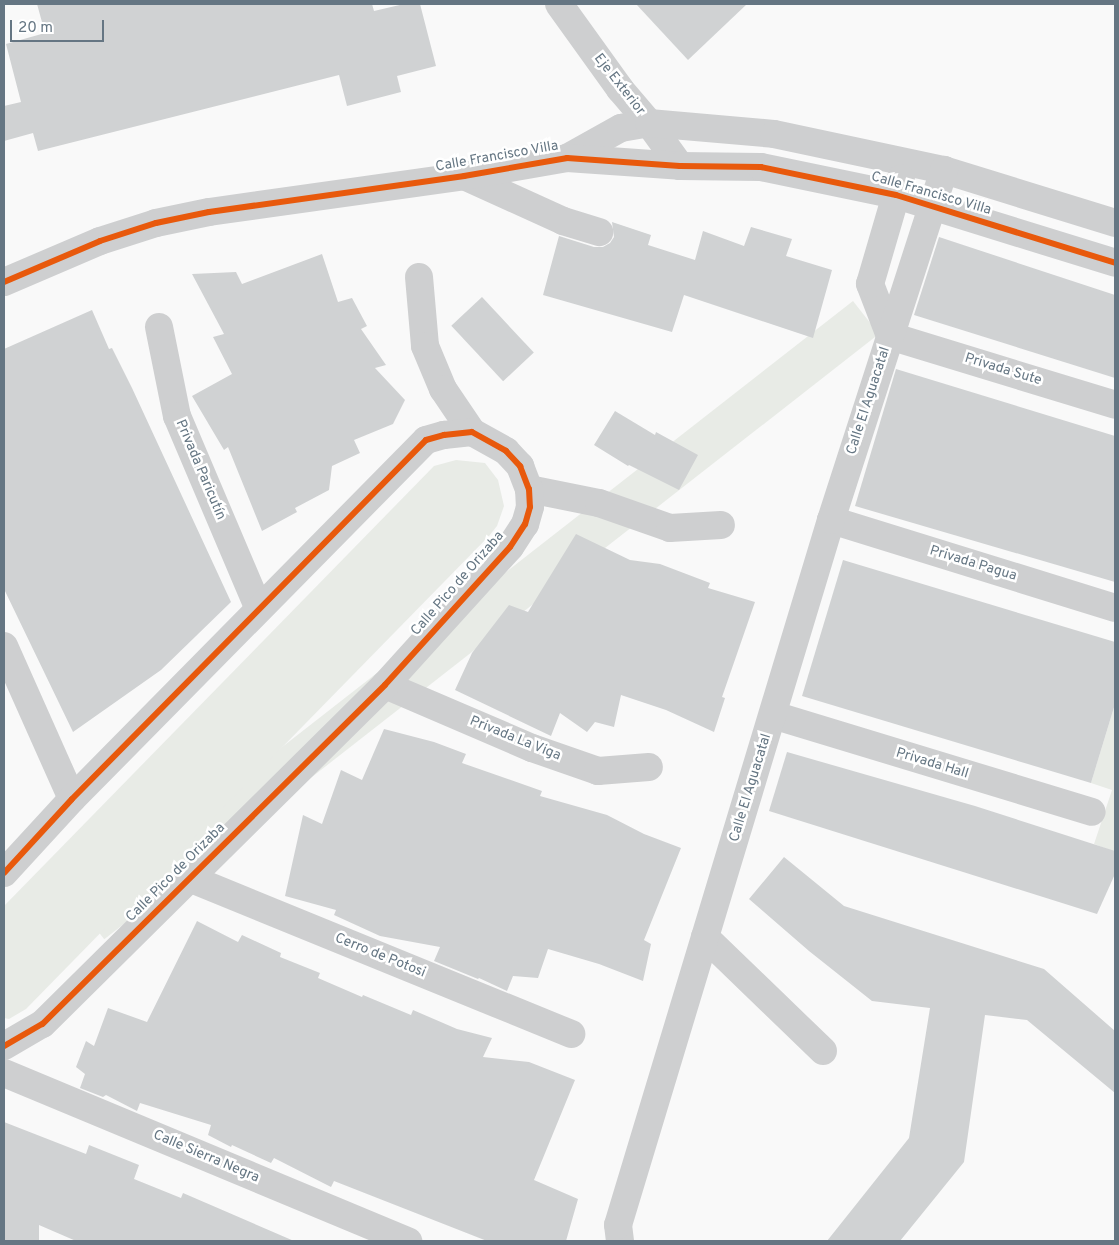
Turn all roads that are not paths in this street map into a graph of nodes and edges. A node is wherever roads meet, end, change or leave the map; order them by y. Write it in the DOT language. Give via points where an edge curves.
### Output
graph roads {
  1 [pos="559,4"];
  2 [pos="649,122"];
  3 [pos="567,158"];
  4 [pos="906,161"];
  5 [pos="680,166"];
  6 [pos="944,170"];
  7 [pos="464,176"];
  8 [pos="896,195"];
  9 [pos="932,206"];
  10 [pos="1115,223"];
  11 [pos="599,232"];
  12 [pos="1115,263"];
  13 [pos="419,277"];
  14 [pos="4,282"];
  15 [pos="159,327"];
  16 [pos="890,336"];
  17 [pos="1115,405"];
  18 [pos="472,432"];
  19 [pos="529,490"];
  20 [pos="831,520"];
  21 [pos="721,525"];
  22 [pos="258,608"];
  23 [pos="1115,608"];
  24 [pos="4,646"];
  25 [pos="385,685"];
  26 [pos="773,715"];
  27 [pos="649,767"];
  28 [pos="72,799"];
  29 [pos="1092,812"];
  30 [pos="4,873"];
  31 [pos="190,878"];
  32 [pos="705,937"];
  33 [pos="570,1034"];
  34 [pos="4,1046"];
  35 [pos="823,1051"];
  36 [pos="4,1073"];
  37 [pos="408,1241"];
  38 [pos="620,1241"];
  1 -- 2 [label="street, Eje Exterior" via="620,89"];
  2 -- 3 [label="street, Calle Francisco Villa" via="621,128"];
  2 -- 4 [label="street, Calle Francisco Villa" via="774,134"];
  2 -- 5 [label="street, Eje Exterior"];
  3 -- 5 [label="street, Calle Francisco Villa"];
  3 -- 7 [label="street, Calle Francisco Villa"];
  4 -- 6 [label="street, Calle Francisco Villa"];
  4 -- 8 [label="street, Calle El Aguacatal"];
  5 -- 8 [label="street, Calle Francisco Villa" via="761,167"];
  6 -- 9 [label="street, Calle El Aguacatal"];
  6 -- 10 [label="street, Calle Francisco Villa"];
  7 -- 11 [label="street" via="563,221"];
  7 -- 14 [label="street, Calle Francisco Villa" via="209,212 156,223 100,241"];
  8 -- 9 [label="street, Calle Francisco Villa"];
  8 -- 16 [label="street, Calle El Aguacatal" via="870,284"];
  9 -- 12 [label="street, Calle Francisco Villa"];
  9 -- 16 [label="street, Calle El Aguacatal"];
  13 -- 18 [label="street, Calle Pico de Orizaba" via="425,346 443,389"];
  15 -- 22 [label="street, Privada Paricutín" via="177,416"];
  16 -- 17 [label="street, Privada Sute"];
  16 -- 20 [label="street, Calle El Aguacatal"];
  18 -- 19 [label="street, Calle Pico de Orizaba" via="506,450 520,466"];
  18 -- 22 [label="street" via="426,440"];
  19 -- 21 [label="street" via="599,503 670,528"];
  19 -- 25 [label="street, Calle Pico de Orizaba" via="530,507 525,524 510,547"];
  20 -- 23 [label="street, Privada Pagua"];
  20 -- 26 [label="street, Calle El Aguacatal"];
  22 -- 28 [label="street"];
  24 -- 28 [label="street"];
  25 -- 27 [label="street, Privada La Viga" via="532,748 598,771"];
  25 -- 31 [label="street, Calle Pico de Orizaba"];
  26 -- 29 [label="street, Privada Hall"];
  26 -- 32 [label="street, Calle El Aguacatal"];
  28 -- 30 [label="street"];
  31 -- 33 [label="street, Cerro de Potosi"];
  31 -- 34 [label="street, Calle Pico de Orizaba" via="42,1024"];
  32 -- 35 [label="street"];
  32 -- 38 [label="street, Calle El Aguacatal" via="618,1225"];
  36 -- 37 [label="street, Calle Sierra Negra"];
}
